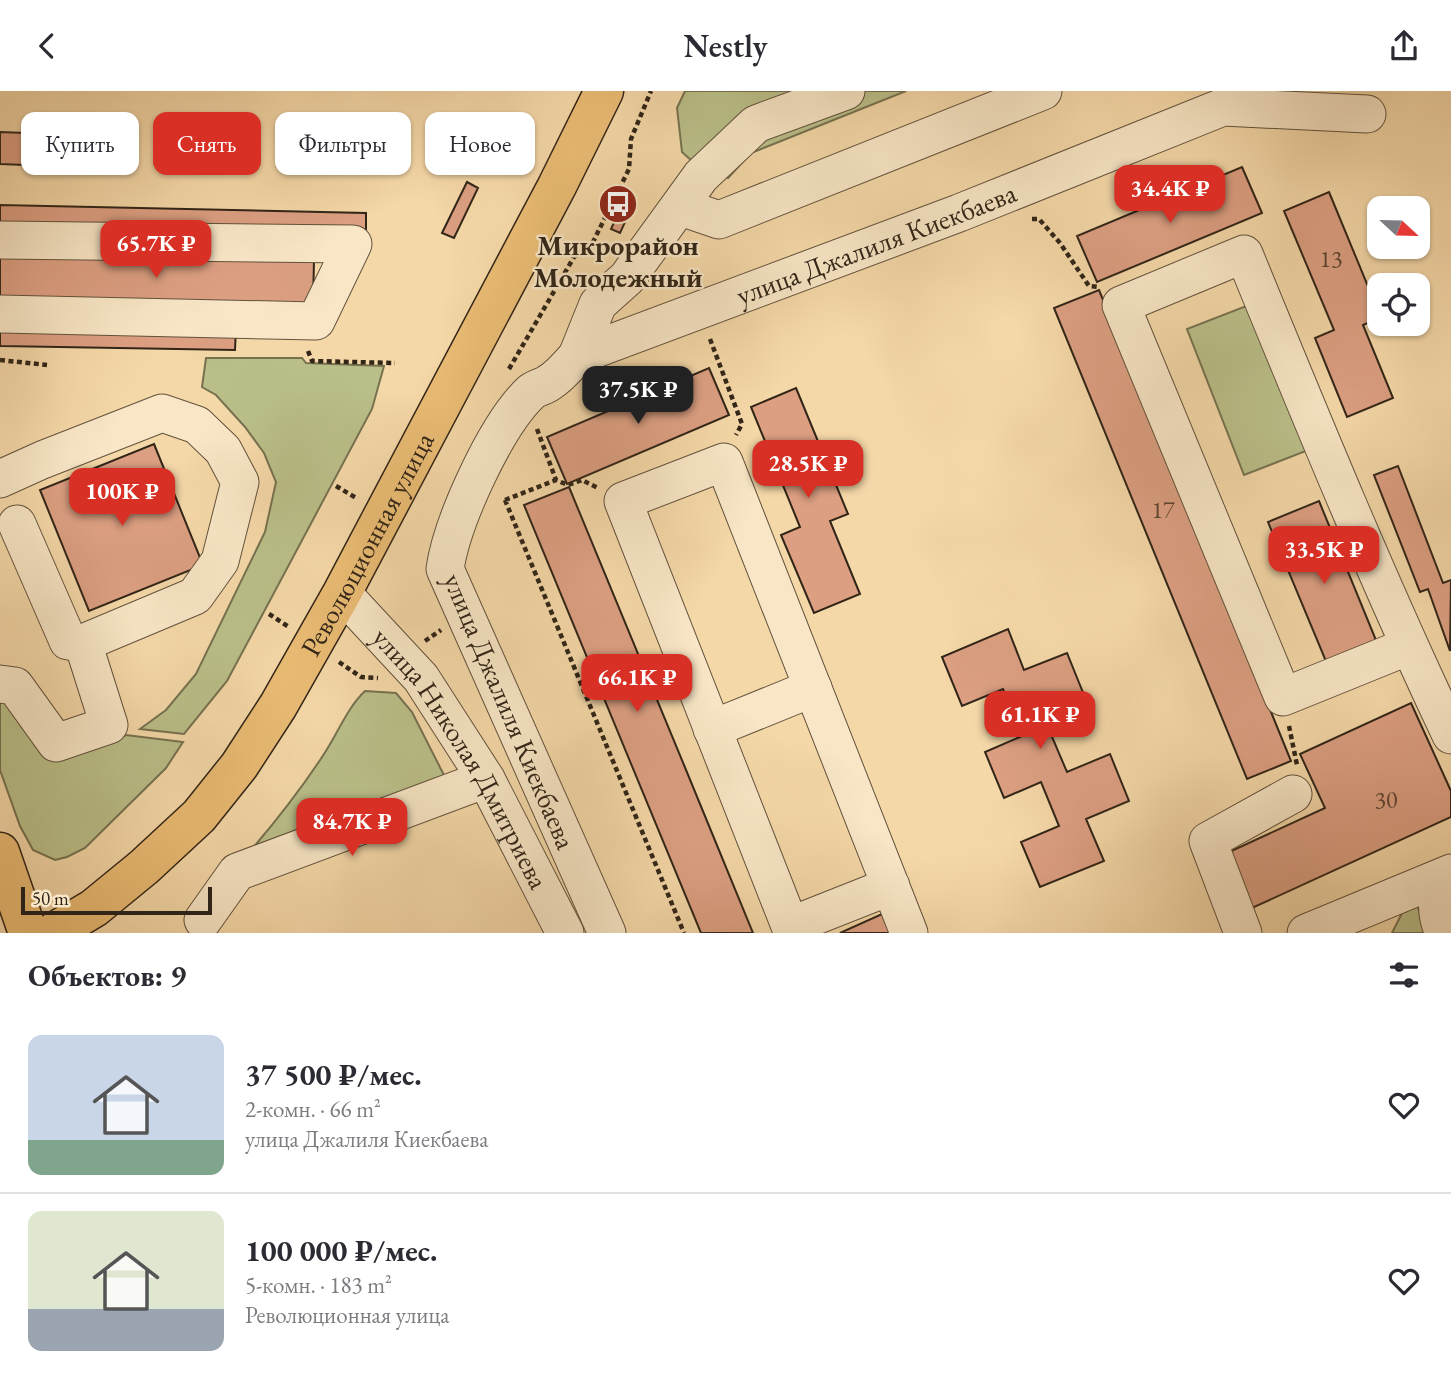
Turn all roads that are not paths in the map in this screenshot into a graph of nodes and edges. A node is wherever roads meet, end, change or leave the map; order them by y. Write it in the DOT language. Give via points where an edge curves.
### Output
graph roads {
  1 [pos="604,91"];
  2 [pos="846,91"];
  3 [pos="1043,91"];
  4 [pos="1367,114"];
  5 [pos="681,207"];
  6 [pos="0,240"];
  7 [pos="0,314"];
  8 [pos="577,356"];
  9 [pos="0,479"];
  10 [pos="17,524"];
  11 [pos="342,593"];
  12 [pos="83,643"];
  13 [pos="1409,646"];
  14 [pos="0,684"];
  15 [pos="813,688"];
  16 [pos="712,729"];
  17 [pos="1451,735"];
  18 [pos="486,779"];
  19 [pos="1293,794"];
  20 [pos="0,852"];
  21 [pos="1446,876"];
  22 [pos="891,887"];
  23 [pos="203,920"];
  24 [pos="28,933"];
  25 [pos="52,933"];
  26 [pos="565,933"];
  27 [pos="607,933"];
  28 [pos="909,933"];
  29 [pos="1243,933"];
  30 [pos="1306,933"];
  31 [pos="1444,933"];
  1 -- 11 [label="main road, Революционная улица"];
  2 -- 5 [label="street" via="756,124 701,176"];
  3 -- 5 [label="street" via="719,220"];
  4 -- 8 [label="street, улица Джалиля Киекбаева" via="1223,107 960,213"];
  5 -- 8 [label="street" via="628,278 598,304"];
  6 -- 7 [label="street" via="354,244 316,321"];
  8 -- 27 [label="street, улица Джалиля Киекбаева" via="550,383 519,384 517,408 458,518 444,569"];
  9 -- 12 [label="street" via="162,413 197,425 223,450 240,482 220,561 195,596"];
  10 -- 12 [label="street" via="68,641"];
  11 -- 18 [label="street, улица Николая Дмитриева" via="421,678"];
  11 -- 25 [label="main road, Революционная улица" via="278,706 199,816 94,908"];
  12 -- 14 [label="street" via="109,725 56,743 15,686"];
  13 -- 13 [label="street" via="1244,254 1121,305 1283,697"];
  13 -- 17 [label="street"];
  15 -- 16 [label="street"];
  15 -- 16 [label="street" via="724,462 623,502"];
  15 -- 22 [label="street"];
  16 -- 22 [label="street" via="790,926"];
  18 -- 23 [label="street" via="237,872"];
  18 -- 26 [label="street, улица Николая Дмитриева"];
  19 -- 29 [label="street" via="1208,841"];
  20 -- 24 [label="main road"];
  21 -- 30 [label="street"];
  21 -- 31 [label="street" via="1437,904"];
  22 -- 28 [label="street"];
}
